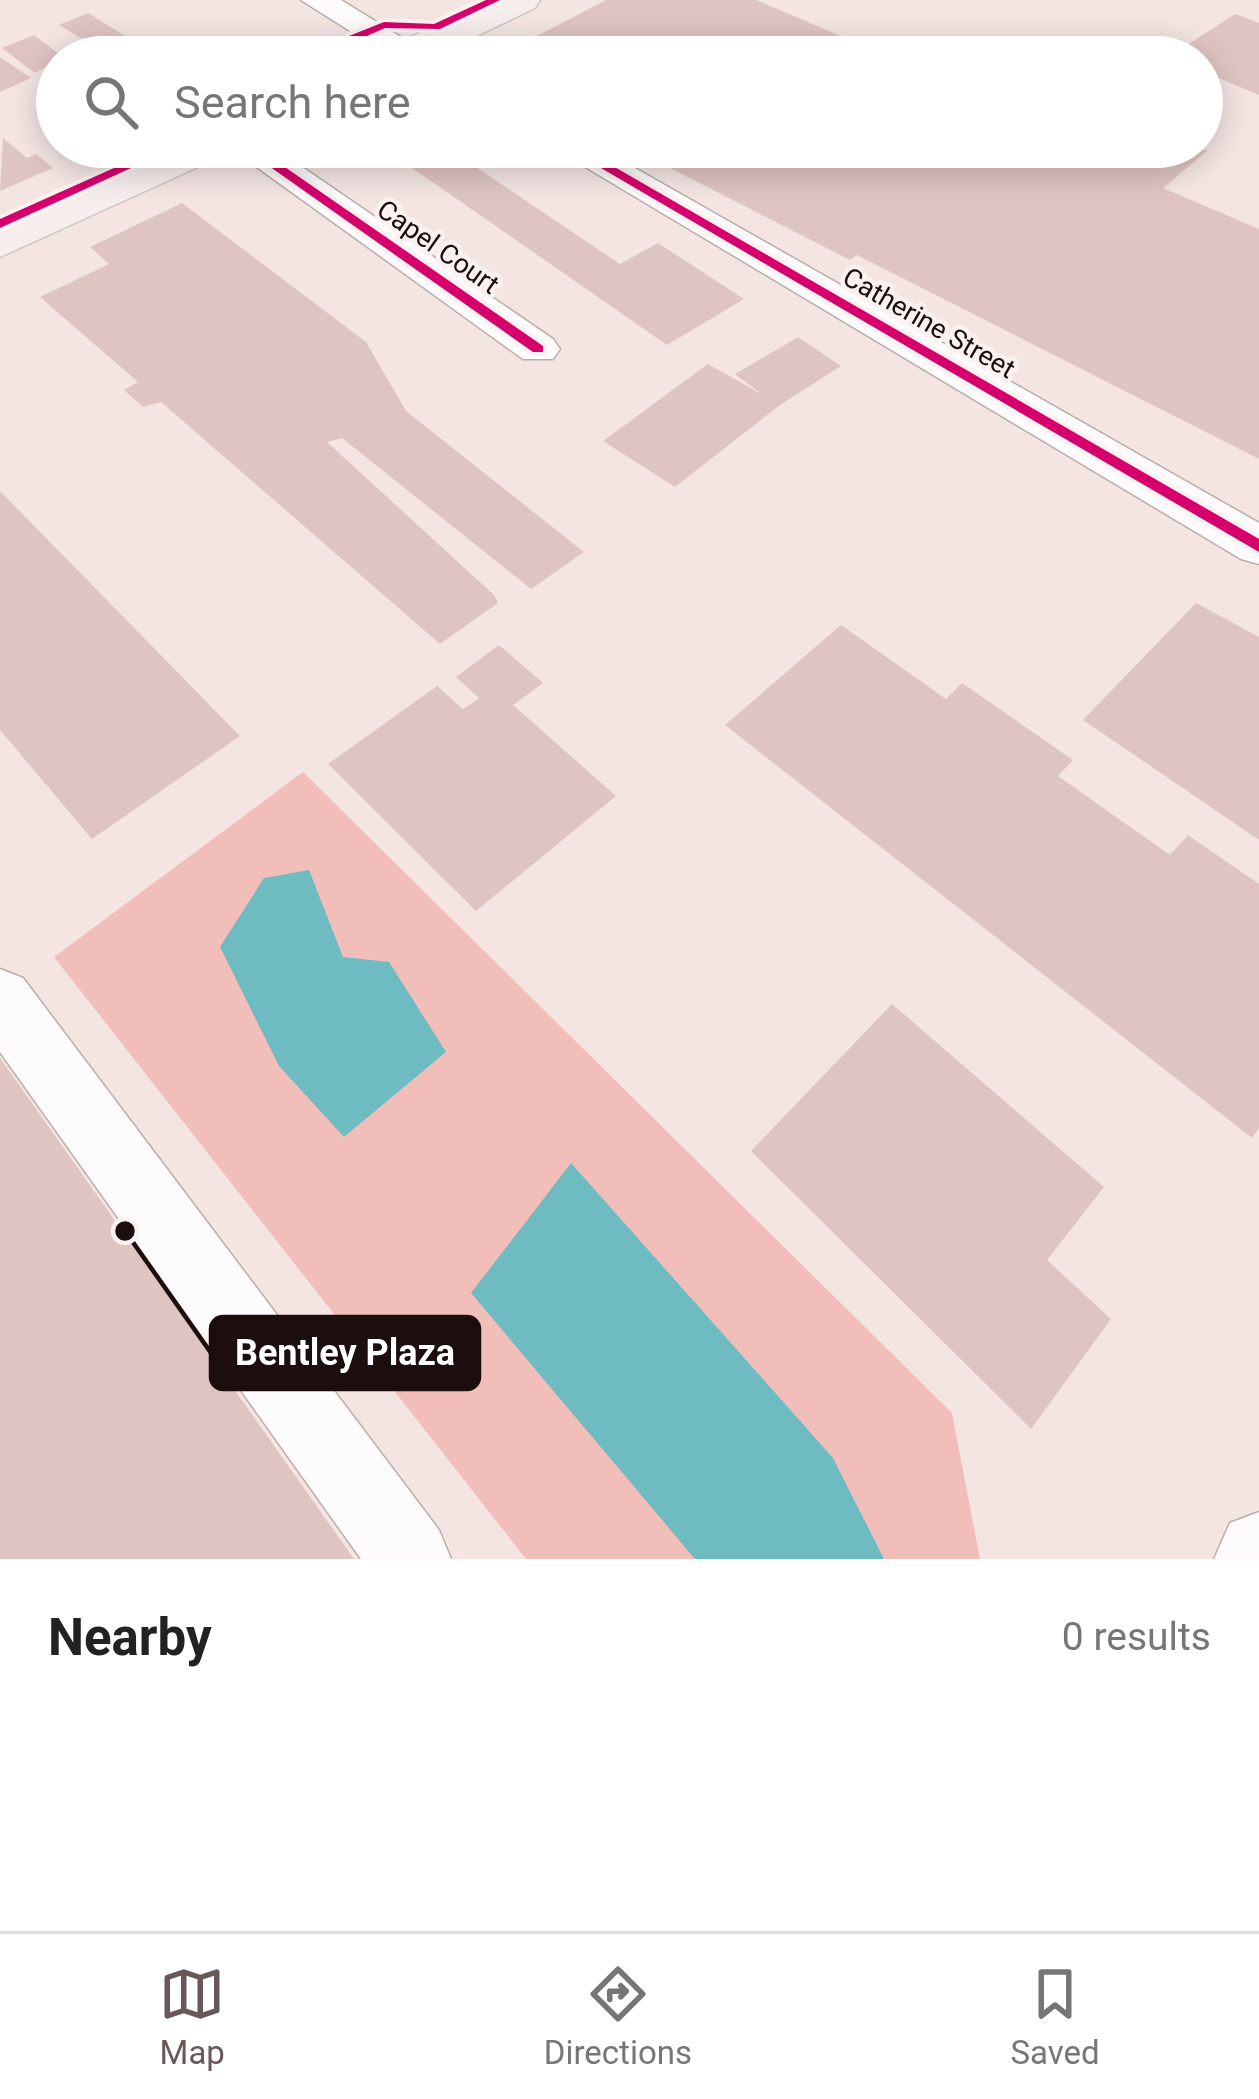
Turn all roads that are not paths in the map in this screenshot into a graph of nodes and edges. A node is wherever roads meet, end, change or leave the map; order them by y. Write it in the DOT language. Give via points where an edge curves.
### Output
graph roads {
  1 [pos="317,0"];
  2 [pos="521,0"];
  3 [pos="376,36"];
  4 [pos="448,36"];
  5 [pos="162,168"];
  6 [pos="278,168"];
  7 [pos="607,168"];
  8 [pos="0,243"];
  9 [pos="538,349"];
  10 [pos="1259,546"];
  11 [pos="0,999"];
  12 [pos="410,1559"];
  1 -- 3 [label="street"];
  2 -- 4 [label="main road"];
  5 -- 8 [label="main road"];
  6 -- 9 [label="street, Capel Court"];
  7 -- 10 [label="street, Catherine Street"];
  11 -- 12 [label="street"];
}
